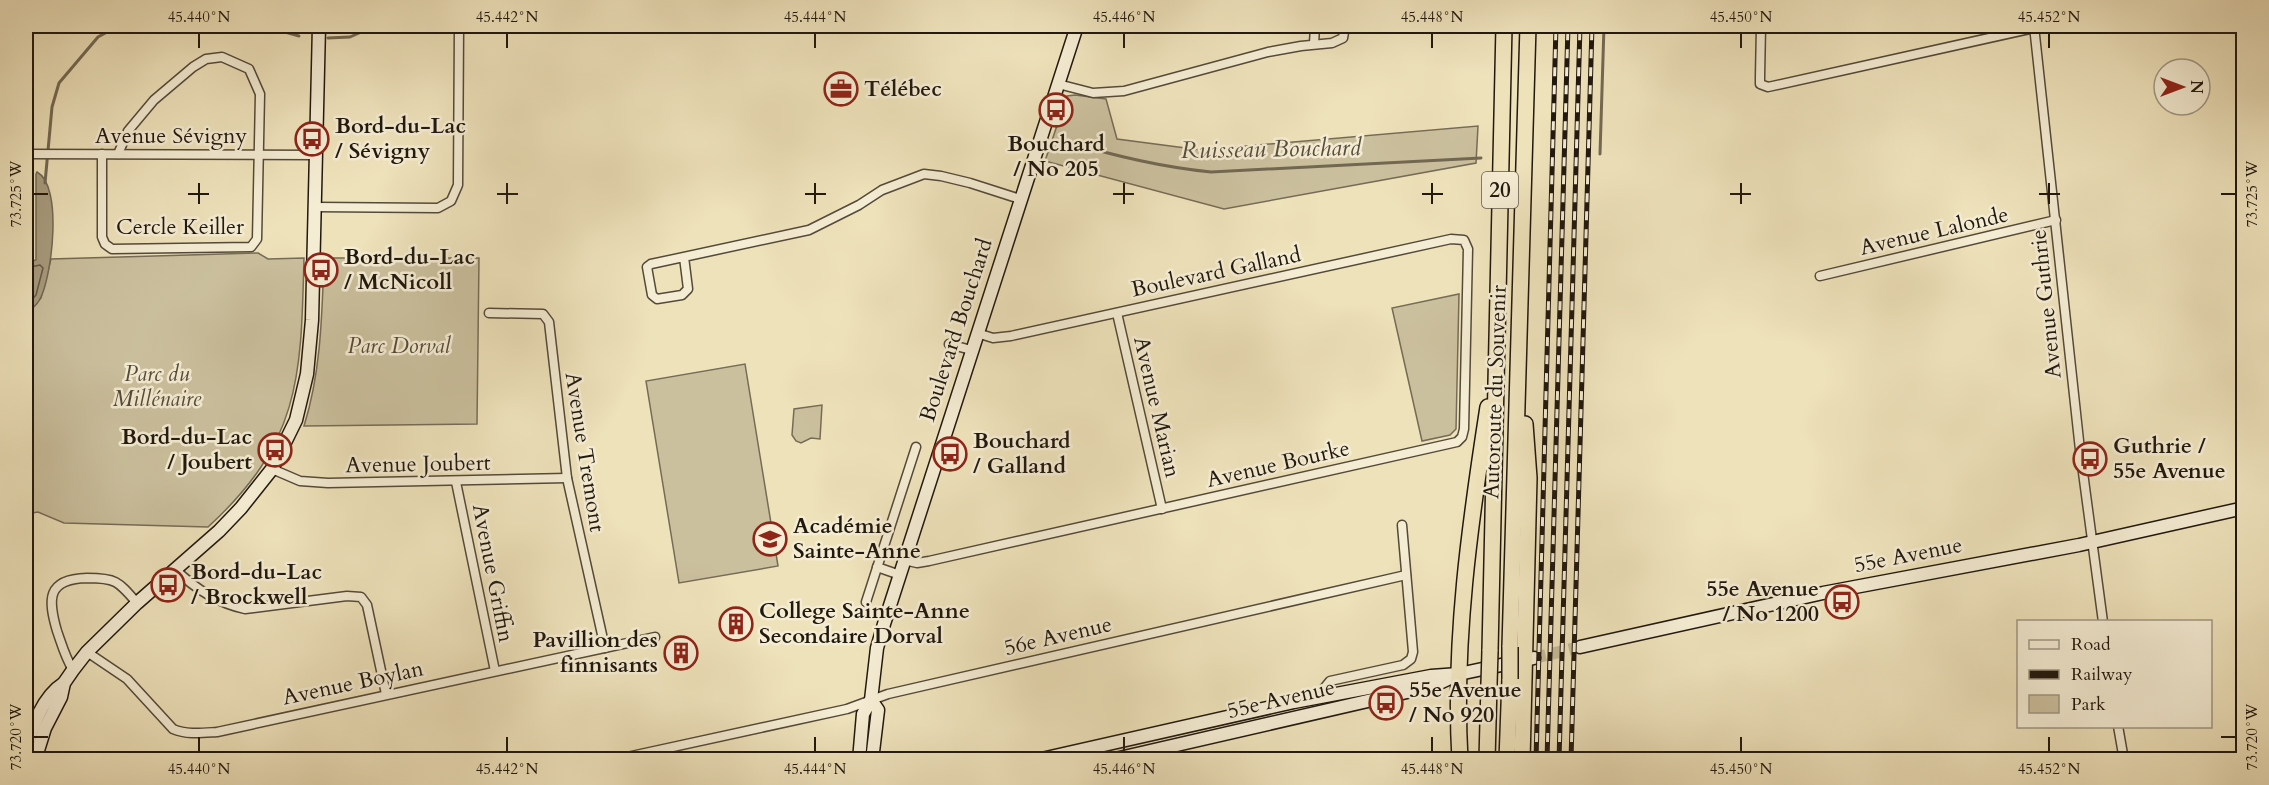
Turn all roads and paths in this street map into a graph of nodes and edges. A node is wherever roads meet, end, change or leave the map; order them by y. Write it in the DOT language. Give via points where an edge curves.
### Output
graph roads {
  1 [pos="320,26"];
  2 [pos="459,26"];
  3 [pos="1077,26"];
  4 [pos="1315,26"];
  5 [pos="1345,26"];
  6 [pos="1504,26"];
  7 [pos="1528,26"];
  8 [pos="1761,26"];
  9 [pos="2037,26"];
  10 [pos="1314,44"];
  11 [pos="1058,84"];
  12 [pos="27,154"];
  13 [pos="102,154"];
  14 [pos="118,154"];
  15 [pos="259,155"];
  16 [pos="316,155"];
  17 [pos="1020,199"];
  18 [pos="316,207"];
  19 [pos="2056,220"];
  20 [pos="1464,240"];
  21 [pos="684,257"];
  22 [pos="1820,276"];
  23 [pos="489,313"];
  24 [pos="1117,313"];
  25 [pos="977,333"];
  26 [pos="950,344"];
  27 [pos="1518,344"];
  28 [pos="971,350"];
  29 [pos="1496,354"];
  30 [pos="916,447"];
  31 [pos="273,469"];
  32 [pos="567,478"];
  33 [pos="456,482"];
  34 [pos="2244,507"];
  35 [pos="1162,509"];
  36 [pos="1402,525"];
  37 [pos="2092,542"];
  38 [pos="904,560"];
  39 [pos="877,567"];
  40 [pos="175,569"];
  41 [pos="900,575"];
  42 [pos="1406,575"];
  43 [pos="866,602"];
  44 [pos="137,603"];
  45 [pos="2103,620"];
  46 [pos="655,637"];
  47 [pos="1580,647"];
  48 [pos="605,648"];
  49 [pos="87,652"];
  50 [pos="1529,659"];
  51 [pos="73,670"];
  52 [pos="495,671"];
  53 [pos="1459,674"];
  54 [pos="386,694"];
  55 [pos="1316,698"];
  56 [pos="871,700"];
  57 [pos="39,728"];
  58 [pos="2118,728"];
  59 [pos="26,751"];
  60 [pos="35,759"];
  61 [pos="613,759"];
  62 [pos="859,759"];
  63 [pos="872,759"];
  64 [pos="1037,759"];
  65 [pos="1111,759"];
  66 [pos="1460,759"];
  67 [pos="1487,759"];
  68 [pos="1507,759"];
  69 [pos="1522,759"];
  70 [pos="2124,759"];
  1 -- 16 [label="street"];
  2 -- 18 [label="street" via="458,184 451,201 438,208"];
  3 -- 11 [label="street, Boulevard Bouchard"];
  4 -- 10 [label="street"];
  5 -- 10 [label="street" via="1341,40"];
  6 -- 29 [label="highway, Autoroute du Souvenir / 20"];
  7 -- 27 [label="highway, Autoroute du Souvenir / 20"];
  8 -- 9 [label="street" via="1760,84 1768,87"];
  9 -- 19 [label="street, Avenue Guthrie"];
  10 -- 11 [label="street" via="1268,52 1124,91 1093,93"];
  11 -- 17 [label="street, Boulevard Bouchard"];
  12 -- 13 [label="street, Avenue Sévigny"];
  13 -- 14 [label="street, Avenue Sévigny"];
  13 -- 15 [label="street, Cercle Keiller" via="102,237 112,249 251,247 257,239"];
  14 -- 15 [label="street, Avenue Sévigny"];
  14 -- 15 [label="street" via="128,131 154,100 193,67 206,59 222,57 249,69 256,82 260,94"];
  15 -- 16 [label="street, Avenue Sévigny"];
  16 -- 18 [label="street"];
  17 -- 21 [label="street" via="924,174 882,190 808,230"];
  17 -- 25 [label="street, Boulevard Bouchard"];
  18 -- 31 [label="street" via="308,374 296,420"];
  19 -- 22 [label="street, Avenue Lalonde"];
  19 -- 37 [label="street, Avenue Guthrie"];
  20 -- 24 [label="street, Boulevard Galland" via="1451,239"];
  20 -- 35 [label="street, Avenue Bourke" via="1469,253 1464,429 1460,440"];
  21 -- 21 [label="street" via="647,267 652,296 657,299 682,295 688,289"];
  23 -- 32 [label="street, Avenue Tremont" via="534,312 543,314 549,322"];
  24 -- 25 [label="street, Boulevard Galland" via="1001,338"];
  24 -- 35 [label="street, Avenue Marian"];
  25 -- 28 [label="street, Boulevard Bouchard"];
  26 -- 28 [label="street"];
  27 -- 50 [label="highway" via="1529,478"];
  27 -- 68 [label="highway, Autoroute du Souvenir / 20, bridge"];
  28 -- 38 [label="street, Boulevard Bouchard"];
  29 -- 53 [label="highway" via="1478,468"];
  29 -- 67 [label="highway, Autoroute du Souvenir / 20, bridge"];
  30 -- 39 [label="street"];
  31 -- 33 [label="street, Avenue Joubert" via="315,483"];
  31 -- 40 [label="street" via="233,517"];
  32 -- 33 [label="street, Avenue Joubert"];
  32 -- 48 [label="street, Avenue Tremont"];
  33 -- 52 [label="street, Avenue Griffin"];
  34 -- 37 [label="street, 55e Avenue"];
  35 -- 38 [label="street, Avenue Bourke" via="929,561"];
  36 -- 42 [label="street"];
  37 -- 45 [label="street, Avenue Guthrie"];
  37 -- 47 [label="street, 55e Avenue" via="1832,591"];
  38 -- 41 [label="street, Boulevard Bouchard"];
  39 -- 41 [label="street"];
  39 -- 43 [label="street"];
  40 -- 44 [label="street"];
  40 -- 54 [label="street" via="216,599 245,609 361,597 367,605"];
  41 -- 56 [label="street, Boulevard Bouchard" via="877,648"];
  42 -- 55 [label="street, 55e Avenue" via="1413,652 1410,661 1330,681"];
  42 -- 56 [label="street, 56e Avenue"];
  44 -- 49 [label="street"];
  44 -- 51 [label="street" via="107,578 75,578 61,583 51,597 50,607 65,658"];
  46 -- 48 [label="street, Avenue Boylan"];
  48 -- 52 [label="street, Avenue Boylan"];
  49 -- 51 [label="street"];
  49 -- 54 [label="street, Avenue Boylan" via="127,679 166,723 181,733 217,732"];
  50 -- 53 [label="street, 55e Avenue"];
  50 -- 69 [label="highway"];
  51 -- 57 [label="street" via="53,690"];
  52 -- 54 [label="street, Avenue Boylan"];
  53 -- 55 [label="street, 55e Avenue"];
  53 -- 65 [label="street, 55e Avenue" via="1433,686"];
  53 -- 66 [label="highway"];
  55 -- 64 [label="street, 55e Avenue"];
  56 -- 61 [label="street, 56e Avenue" via="847,709"];
  56 -- 62 [label="street" via="863,714"];
  56 -- 63 [label="street" via="878,710"];
  57 -- 59 [label="street"];
  57 -- 60 [label="street"];
  58 -- 70 [label="street"];
}
